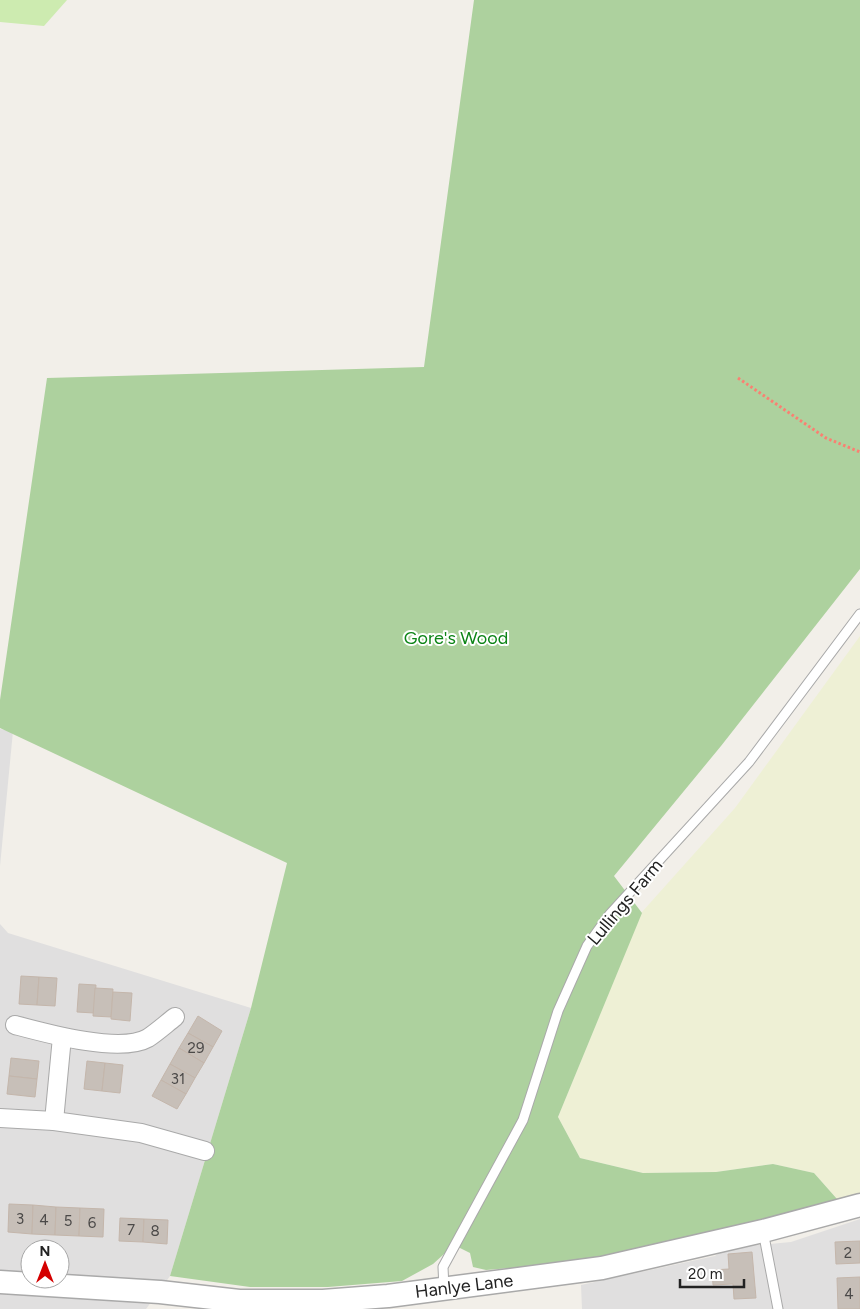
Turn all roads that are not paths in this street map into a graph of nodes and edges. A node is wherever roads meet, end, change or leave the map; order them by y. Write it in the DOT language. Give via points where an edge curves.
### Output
graph roads {
  1 [pos="860,614"];
  2 [pos="175,1017"];
  3 [pos="15,1025"];
  4 [pos="62,1037"];
  5 [pos="0,1118"];
  6 [pos="54,1121"];
  7 [pos="205,1151"];
  8 [pos="860,1205"];
  9 [pos="763,1231"];
  10 [pos="0,1282"];
  11 [pos="444,1289"];
  12 [pos="778,1309"];
  1 -- 11 [label="lane, Lullings Farm" via="749,762 610,914 587,946 558,1011 524,1120 443,1267"];
  2 -- 4 [label="street" via="146,1039 120,1044"];
  3 -- 4 [label="street"];
  4 -- 6 [label="street"];
  5 -- 6 [label="street"];
  6 -- 7 [label="street" via="141,1133"];
  8 -- 9 [label="street, Hanlye Lane"];
  9 -- 11 [label="street, Hanlye Lane" via="602,1268"];
  9 -- 12 [label="lane"];
  10 -- 11 [label="street, Hanlye Lane" via="151,1291 239,1301 323,1301"];
}
